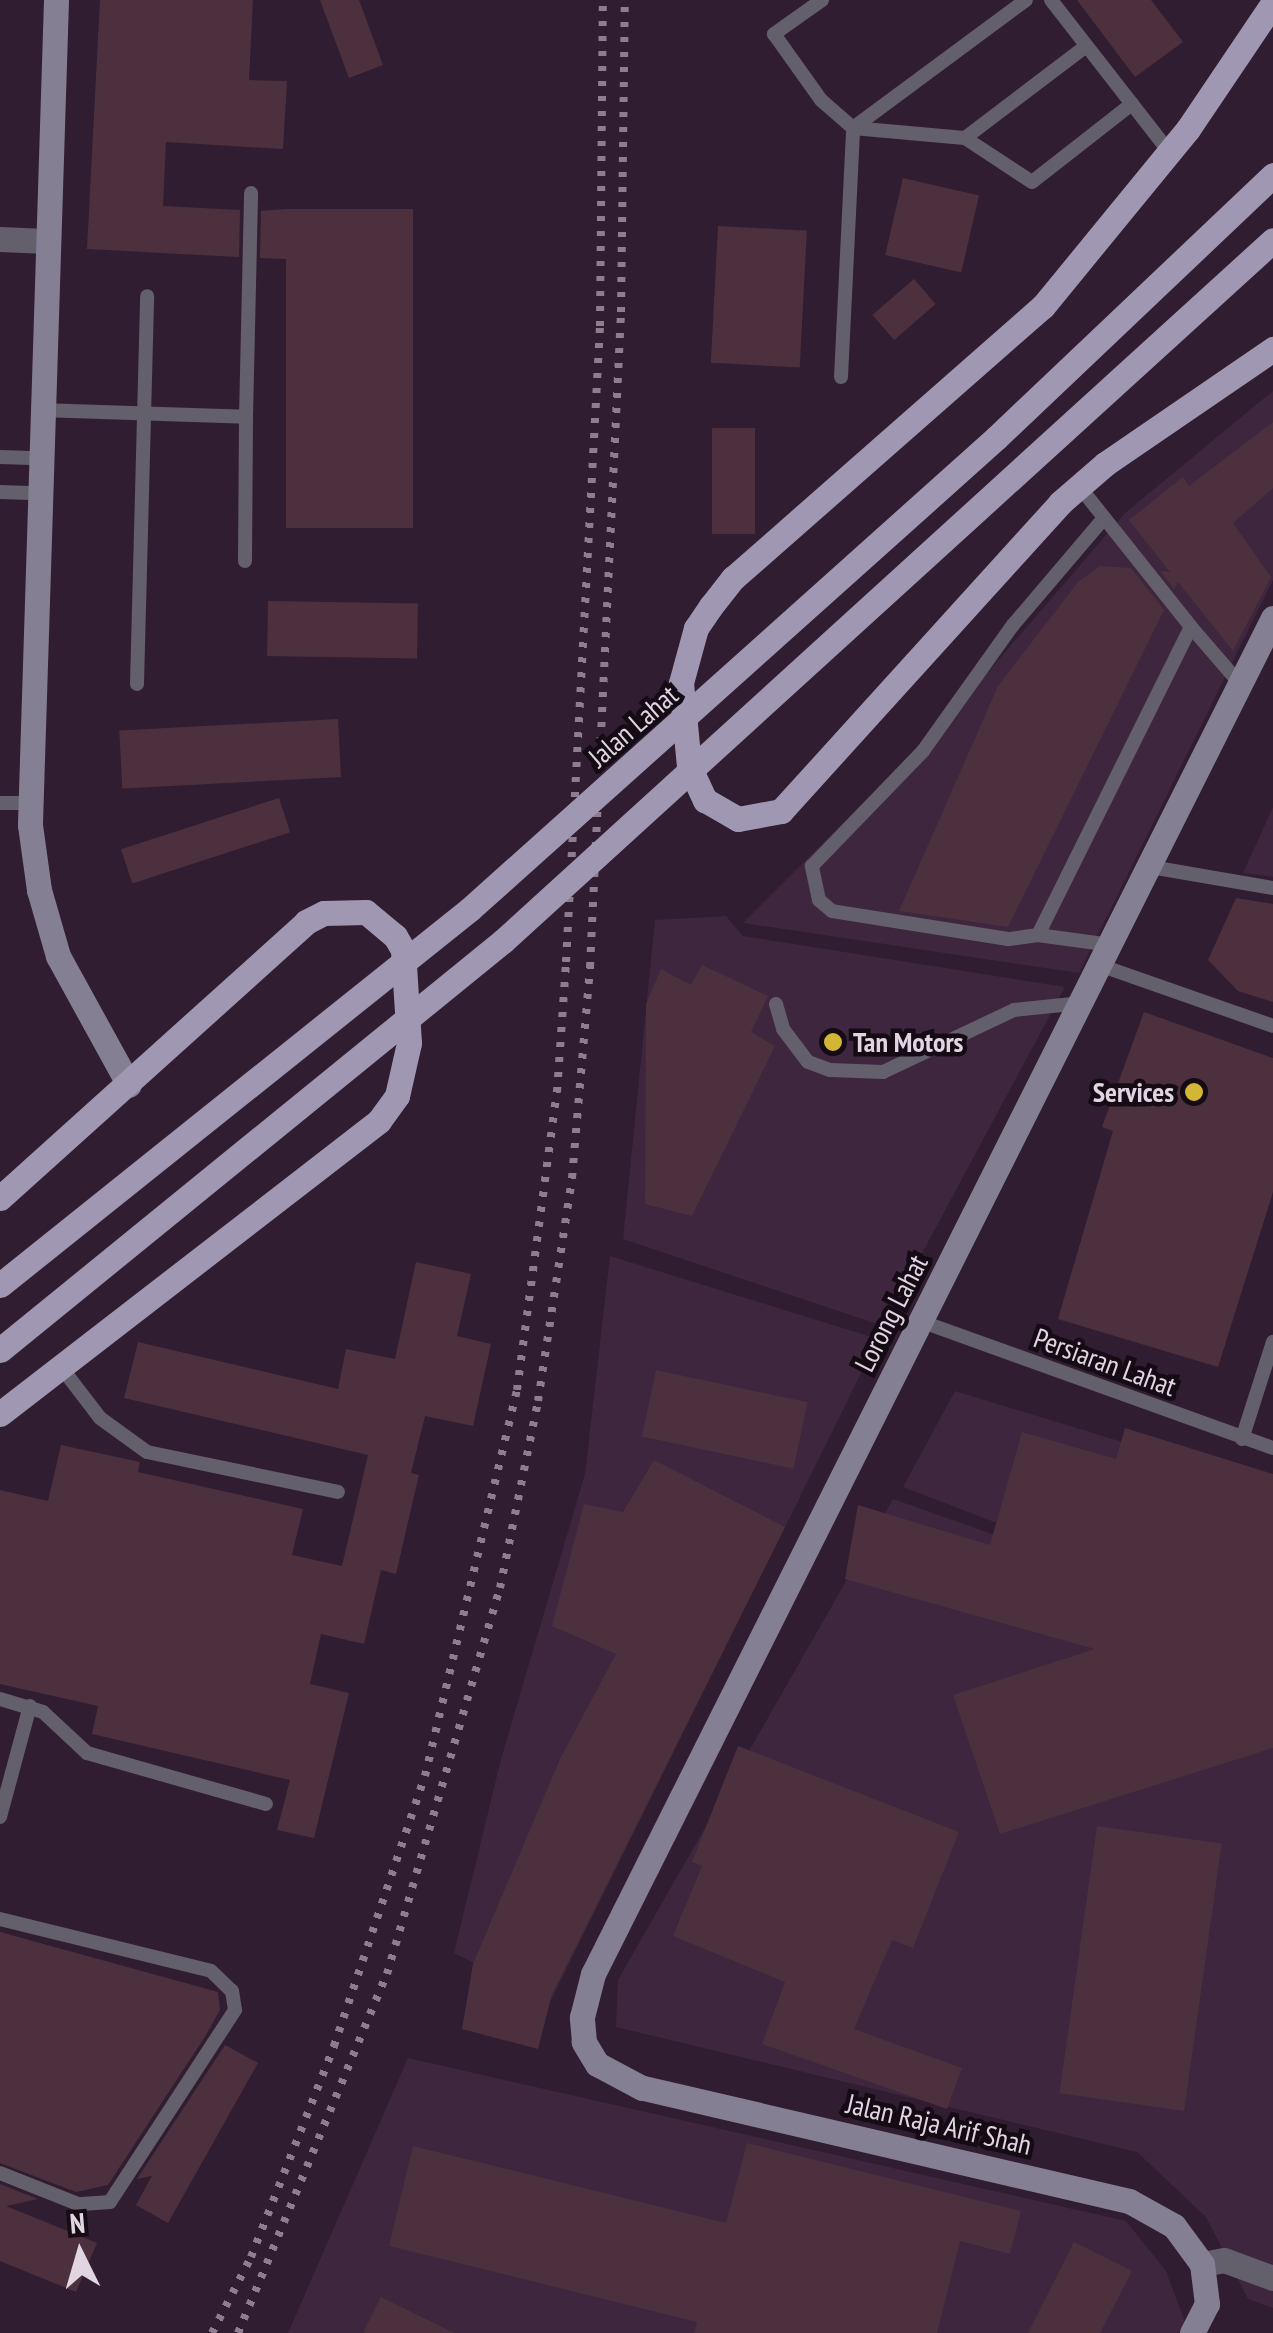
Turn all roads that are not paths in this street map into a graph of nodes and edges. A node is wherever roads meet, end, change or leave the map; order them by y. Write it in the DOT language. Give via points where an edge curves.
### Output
graph roads {
  1 [pos="56,0"];
  2 [pos="822,0"];
  3 [pos="1026,0"];
  4 [pos="1050,0"];
  5 [pos="1254,0"];
  6 [pos="1273,3"];
  7 [pos="1086,46"];
  8 [pos="1132,104"];
  9 [pos="854,128"];
  10 [pos="965,138"];
  11 [pos="1167,150"];
  12 [pos="1273,175"];
  13 [pos="250,193"];
  14 [pos="0,240"];
  15 [pos="1273,240"];
  16 [pos="46,241"];
  17 [pos="146,296"];
  18 [pos="1273,349"];
  19 [pos="840,377"];
  20 [pos="40,410"];
  21 [pos="143,414"];
  22 [pos="246,417"];
  23 [pos="0,456"];
  24 [pos="38,458"];
  25 [pos="1079,486"];
  26 [pos="0,492"];
  27 [pos="37,493"];
  28 [pos="1104,518"];
  29 [pos="246,561"];
  30 [pos="1273,618"];
  31 [pos="1192,627"];
  32 [pos="137,684"];
  33 [pos="1241,686"];
  34 [pos="0,802"];
  35 [pos="30,803"];
  36 [pos="1152,867"];
  37 [pos="1273,888"];
  38 [pos="1038,934"];
  39 [pos="1107,956"];
  40 [pos="1083,1003"];
  41 [pos="776,1004"];
  42 [pos="1273,1026"];
  43 [pos="129,1085"];
  44 [pos="0,1198"];
  45 [pos="0,1284"];
  46 [pos="920,1321"];
  47 [pos="1273,1342"];
  48 [pos="0,1350"];
  49 [pos="60,1367"];
  50 [pos="0,1414"];
  51 [pos="1242,1439"];
  52 [pos="1273,1448"];
  53 [pos="338,1492"];
  54 [pos="0,1699"];
  55 [pos="30,1706"];
  56 [pos="266,1804"];
  57 [pos="0,1817"];
  58 [pos="0,1919"];
  59 [pos="584,2042"];
  60 [pos="0,2173"];
  61 [pos="1202,2264"];
  62 [pos="1273,2278"];
  63 [pos="1192,2333"];
  1 -- 16 [label="street"];
  2 -- 9 [label="lane" via="774,34 821,100"];
  3 -- 9 [label="lane"];
  4 -- 7 [label="lane"];
  5 -- 11 [label="main road"];
  6 -- 11 [label="main road"];
  7 -- 8 [label="lane"];
  7 -- 10 [label="lane"];
  8 -- 10 [label="lane" via="1032,182"];
  8 -- 11 [label="lane"];
  9 -- 10 [label="lane"];
  9 -- 19 [label="lane"];
  11 -- 25 [label="main road" via="1043,306 734,578 711,606 696,628 681,683 689,766 704,800 717,812 760,818 802,794 969,600"];
  12 -- 45 [label="main road, Jalan Lahat, bridge" via="996,438 470,909"];
  13 -- 22 [label="lane"];
  14 -- 16 [label="street"];
  15 -- 48 [label="main road, bridge" via="503,942"];
  16 -- 20 [label="street"];
  17 -- 21 [label="lane"];
  18 -- 25 [label="main road"];
  20 -- 21 [label="lane"];
  20 -- 24 [label="street"];
  21 -- 22 [label="lane"];
  21 -- 32 [label="lane"];
  22 -- 29 [label="lane"];
  23 -- 24 [label="lane"];
  24 -- 27 [label="street"];
  25 -- 28 [label="lane"];
  26 -- 27 [label="lane"];
  27 -- 35 [label="street"];
  28 -- 31 [label="lane"];
  28 -- 38 [label="lane" via="1013,625 923,751 812,866 819,900 832,911 1008,939"];
  30 -- 33 [label="street, Lorong Lahat"];
  31 -- 33 [label="lane"];
  31 -- 38 [label="lane"];
  33 -- 36 [label="street, Lorong Lahat"];
  34 -- 35 [label="lane"];
  35 -- 43 [label="street" via="39,890 58,956"];
  36 -- 37 [label="lane"];
  36 -- 39 [label="street, Lorong Lahat"];
  38 -- 39 [label="lane"];
  39 -- 40 [label="street, Lorong Lahat"];
  39 -- 42 [label="lane"];
  40 -- 41 [label="lane" via="1014,1010 883,1072 830,1070 808,1062 784,1029"];
  40 -- 46 [label="street, Lorong Lahat"];
  43 -- 44 [label="main road"];
  43 -- 49 [label="main road" via="306,922 324,913 366,912 403,950 407,1060 397,1096 379,1122"];
  46 -- 51 [label="lane, Persiaran Lahat"];
  46 -- 59 [label="street, Lorong Lahat" via="592,1974"];
  47 -- 51 [label="lane"];
  49 -- 50 [label="main road"];
  49 -- 53 [label="lane" via="100,1418 146,1452"];
  51 -- 52 [label="lane, Persiaran Lahat"];
  54 -- 55 [label="lane"];
  55 -- 56 [label="lane" via="87,1753"];
  55 -- 57 [label="lane"];
  58 -- 60 [label="lane" via="211,1971 232,1991 235,2010 110,2202 78,2204"];
  59 -- 61 [label="street, Jalan Raja Arif Shah" via="597,2064 642,2088 1129,2201 1174,2226"];
  61 -- 62 [label="street" via="1224,2260"];
  61 -- 63 [label="street" via="1208,2304"];
}
